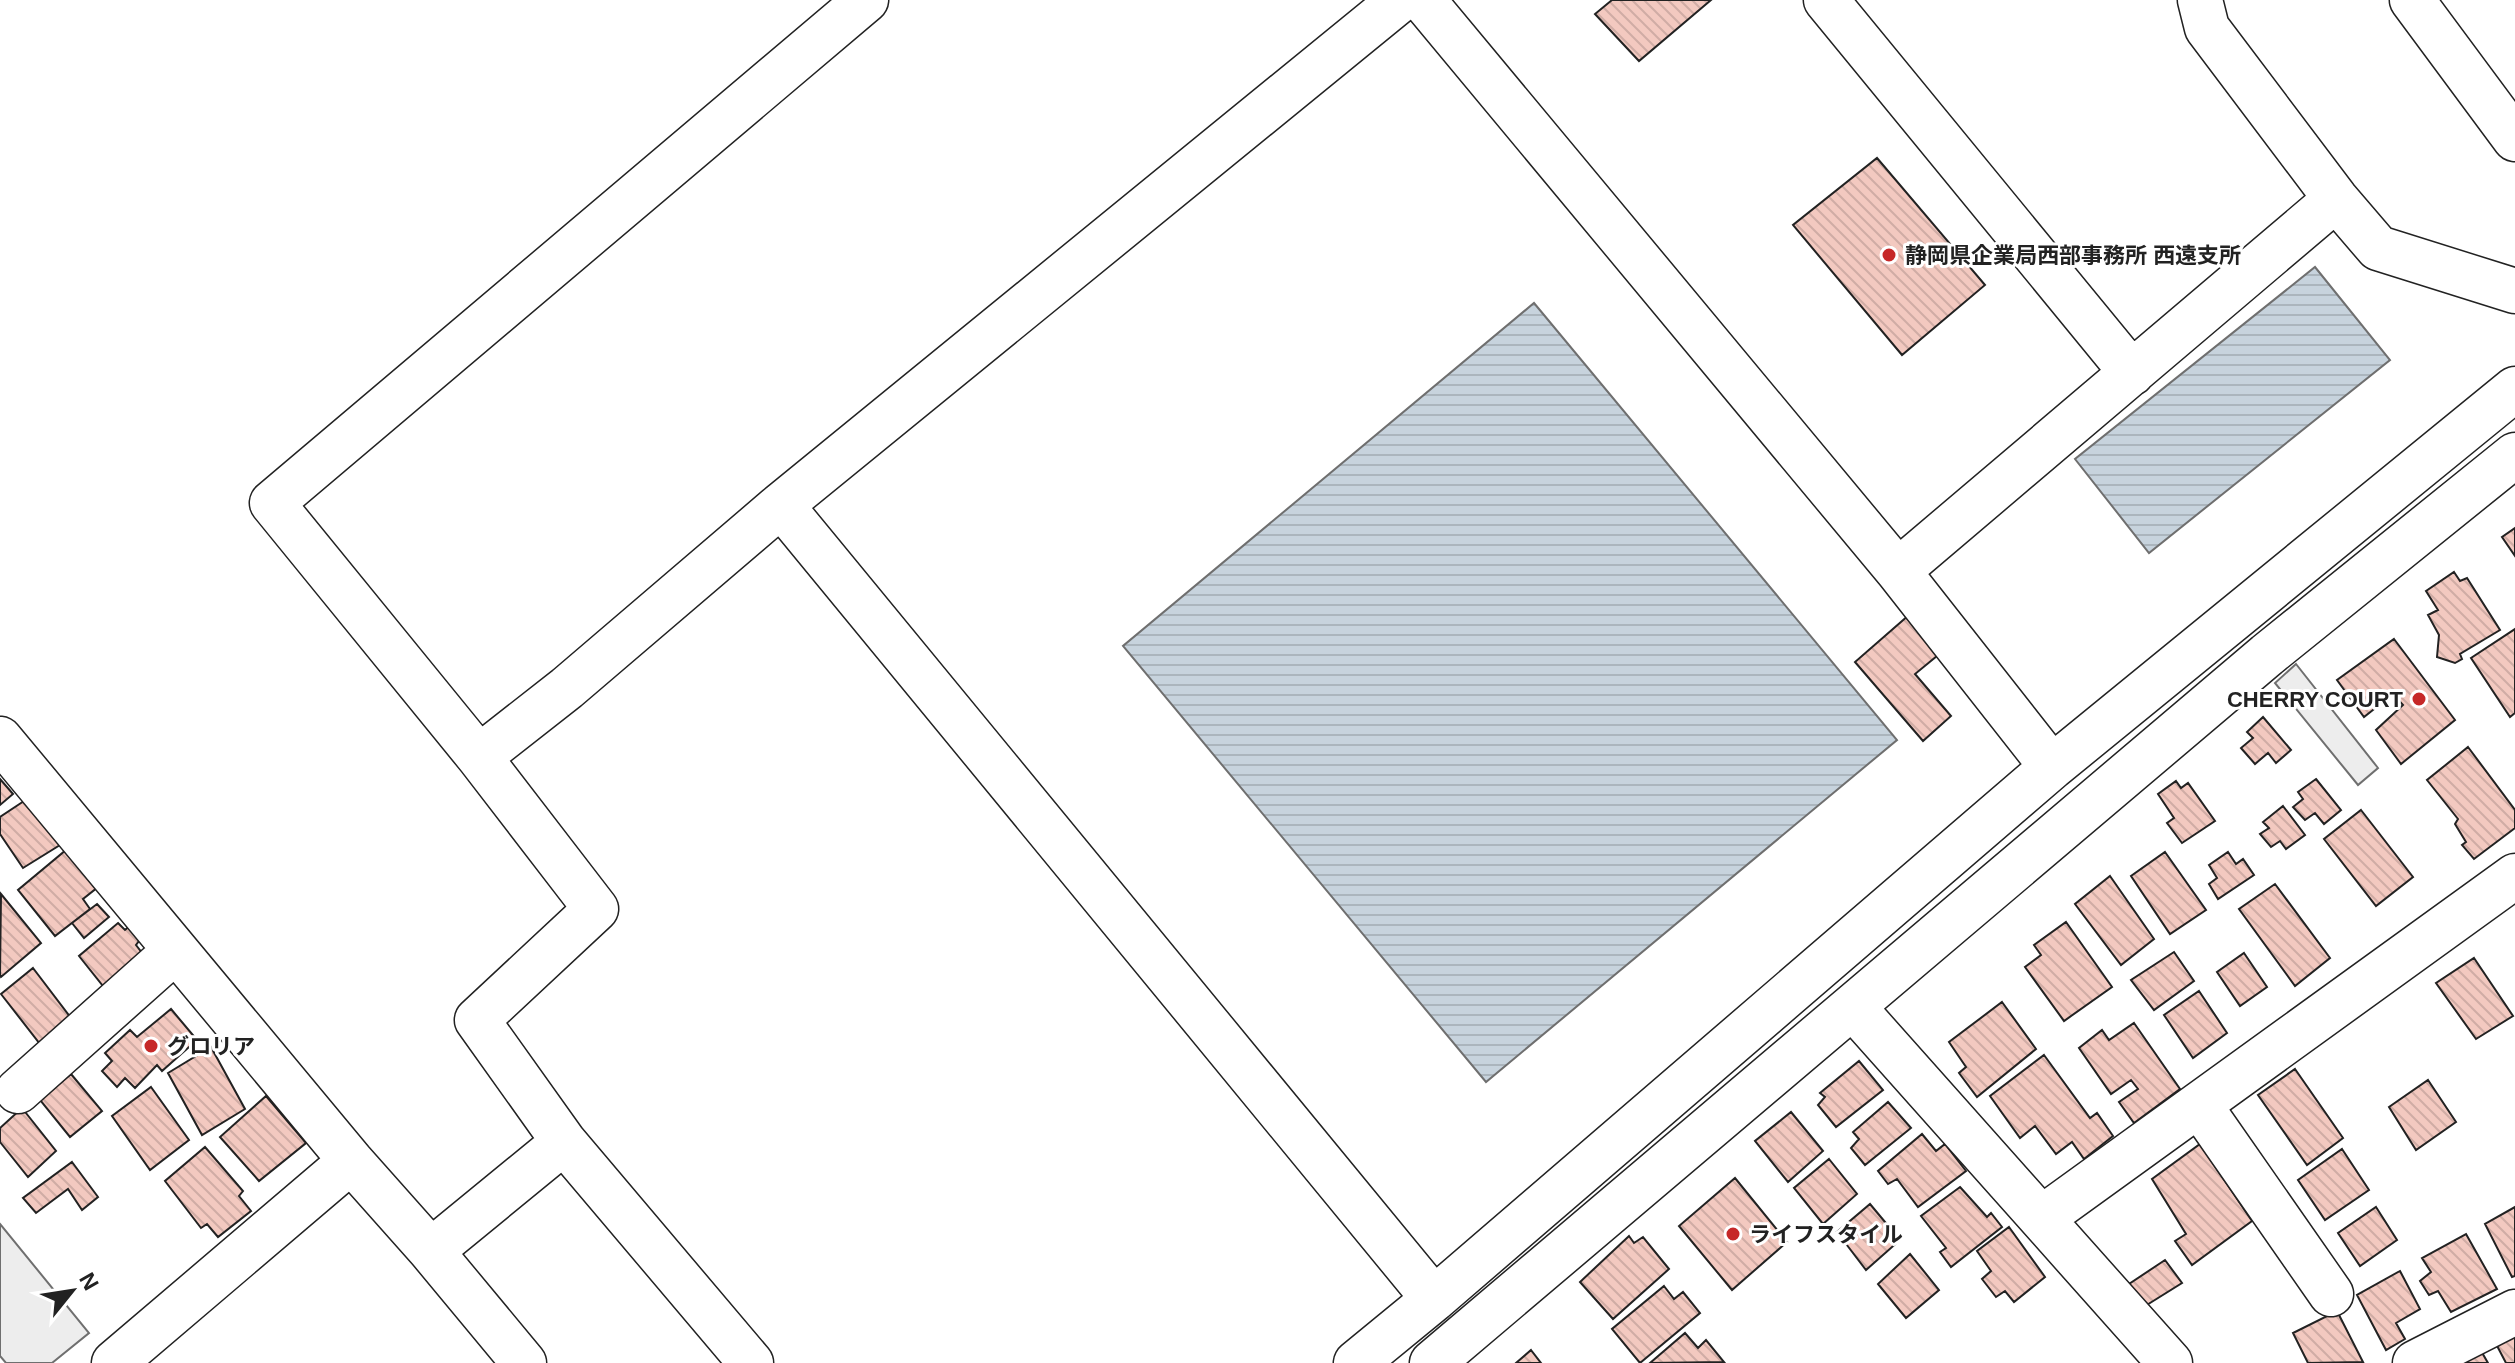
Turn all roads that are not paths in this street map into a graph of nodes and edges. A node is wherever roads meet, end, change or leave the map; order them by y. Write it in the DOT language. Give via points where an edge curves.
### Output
graph roads {
  1 [pos="866,0"];
  2 [pos="1400,0"];
  3 [pos="1423,0"];
  4 [pos="1826,0"];
  5 [pos="2200,0"];
  6 [pos="2412,0"];
  7 [pos="2515,139"];
  8 [pos="2336,199"];
  9 [pos="2515,291"];
  10 [pos="2132,373"];
  11 [pos="2515,389"];
  12 [pos="2515,455"];
  13 [pos="781,505"];
  14 [pos="1898,571"];
  15 [pos="0,739"];
  16 [pos="479,757"];
  17 [pos="2052,767"];
  18 [pos="2515,876"];
  19 [pos="175,951"];
  20 [pos="1853,1007"];
  21 [pos="18,1091"];
  22 [pos="2200,1106"];
  23 [pos="564,1142"];
  24 [pos="351,1161"];
  25 [pos="2042,1218"];
  26 [pos="431,1251"];
  27 [pos="2331,1294"];
  28 [pos="1434,1299"];
  29 [pos="2515,1312"];
  30 [pos="1439,1361"];
  31 [pos="114,1363"];
  32 [pos="524,1363"];
  33 [pos="751,1363"];
  34 [pos="1356,1363"];
  35 [pos="2170,1363"];
  36 [pos="2415,1363"];
  1 -- 16 [label="street" via="272,503"];
  2 -- 13 [label="street"];
  3 -- 14 [label="street"];
  4 -- 10 [label="street"];
  5 -- 8 [label="street" via="2207,28"];
  6 -- 7 [label="street"];
  8 -- 9 [label="street" via="2378,248"];
  8 -- 10 [label="street"];
  10 -- 14 [label="street"];
  11 -- 17 [label="street"];
  12 -- 20 [label="street" via="2267,655"];
  13 -- 16 [label="street"];
  13 -- 28 [label="street"];
  14 -- 17 [label="street"];
  15 -- 19 [label="street"];
  16 -- 23 [label="street" via="596,909 477,1020"];
  17 -- 28 [label="street"];
  18 -- 22 [label="street"];
  19 -- 21 [label="street"];
  19 -- 24 [label="street"];
  20 -- 25 [label="street"];
  20 -- 30 [label="street"];
  22 -- 25 [label="street"];
  22 -- 27 [label="street"];
  23 -- 26 [label="street"];
  23 -- 33 [label="street"];
  24 -- 26 [label="street"];
  24 -- 31 [label="street"];
  25 -- 35 [label="street"];
  26 -- 32 [label="street"];
  28 -- 34 [label="street"];
  29 -- 36 [label="street"];
}
